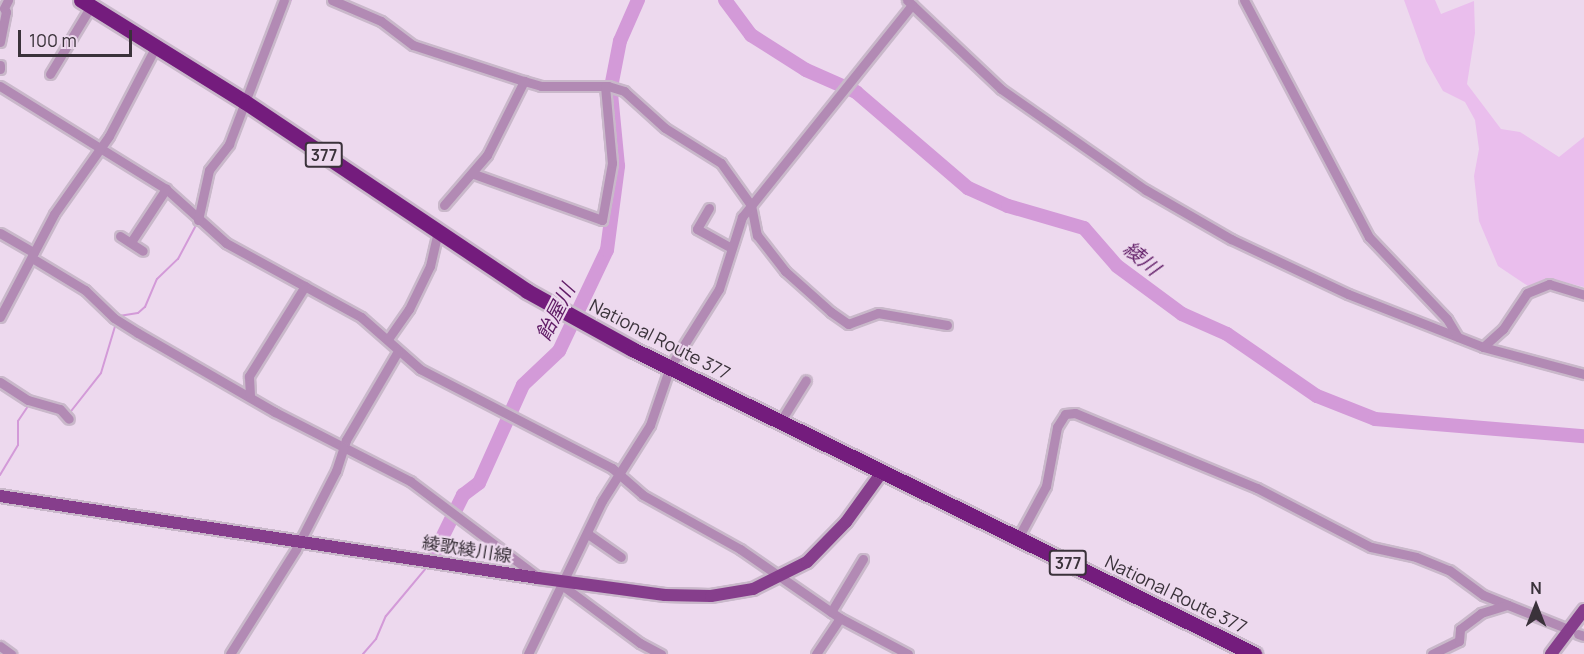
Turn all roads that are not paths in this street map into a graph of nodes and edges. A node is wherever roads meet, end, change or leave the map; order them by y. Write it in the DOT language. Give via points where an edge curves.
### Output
graph roads {
  1 [pos="8,0"];
  2 [pos="284,0"];
  3 [pos="332,0"];
  4 [pos="1244,0"];
  5 [pos="86,3"];
  6 [pos="909,5"];
  7 [pos="0,42"];
  8 [pos="156,46"];
  9 [pos="51,74"];
  10 [pos="524,81"];
  11 [pos="0,86"];
  12 [pos="604,86"];
  13 [pos="245,102"];
  14 [pos="98,147"];
  15 [pos="474,174"];
  16 [pos="166,189"];
  17 [pos="444,205"];
  18 [pos="751,205"];
  19 [pos="709,208"];
  20 [pos="198,220"];
  21 [pos="438,232"];
  22 [pos="0,233"];
  23 [pos="120,236"];
  24 [pos="131,242"];
  25 [pos="729,247"];
  26 [pos="143,250"];
  27 [pos="33,256"];
  28 [pos="305,286"];
  29 [pos="1584,295"];
  30 [pos="0,317"];
  31 [pos="947,325"];
  32 [pos="1458,337"];
  33 [pos="388,339"];
  34 [pos="1484,347"];
  35 [pos="398,351"];
  36 [pos="670,367"];
  37 [pos="1584,374"];
  38 [pos="806,380"];
  39 [pos="0,382"];
  40 [pos="250,396"];
  41 [pos="67,417"];
  42 [pos="780,422"];
  43 [pos="346,446"];
  44 [pos="882,472"];
  45 [pos="618,473"];
  46 [pos="0,496"];
  47 [pos="588,534"];
  48 [pos="1018,538"];
  49 [pos="299,541"];
  50 [pos="621,557"];
  51 [pos="863,559"];
  52 [pos="538,578"];
  53 [pos="780,578"];
  54 [pos="565,583"];
  55 [pos="1508,605"];
  56 [pos="1584,610"];
  57 [pos="831,612"];
  58 [pos="840,618"];
  59 [pos="1563,627"];
  60 [pos="0,646"];
  61 [pos="11,654"];
  62 [pos="230,654"];
  63 [pos="528,654"];
  64 [pos="661,654"];
  65 [pos="816,654"];
  66 [pos="908,654"];
  67 [pos="1254,654"];
  68 [pos="1432,654"];
  69 [pos="1551,654"];
  1 -- 7 [label="street"];
  2 -- 13 [label="street"];
  3 -- 10 [label="street" via="381,21 413,45"];
  4 -- 32 [label="street" via="1370,237 1447,319"];
  5 -- 8 [label="highway, National Route 377 / 377"];
  5 -- 9 [label="street"];
  6 -- 18 [label="street"];
  6 -- 32 [label="street" via="1001,89 1146,190 1298,272"];
  8 -- 13 [label="highway, National Route 377 / 377"];
  8 -- 14 [label="street" via="109,136"];
  10 -- 12 [label="street" via="541,86"];
  10 -- 15 [label="street" via="503,128"];
  11 -- 14 [label="street"];
  12 -- 15 [label="street" via="612,163 602,220"];
  12 -- 18 [label="street" via="624,91 665,128 721,163"];
  13 -- 20 [label="street" via="229,144 209,170"];
  13 -- 21 [label="highway, National Route 377 / 377"];
  14 -- 16 [label="street"];
  14 -- 27 [label="street" via="54,214"];
  15 -- 17 [label="street" via="463,180"];
  16 -- 20 [label="street"];
  16 -- 24 [label="street"];
  18 -- 25 [label="street"];
  18 -- 31 [label="street" via="757,234 784,271 848,324 878,313"];
  19 -- 25 [label="street" via="698,229"];
  20 -- 28 [label="street" via="226,243"];
  21 -- 33 [label="street" via="430,266 409,309"];
  21 -- 36 [label="highway, National Route 377 / 377" via="571,315"];
  22 -- 27 [label="street"];
  23 -- 24 [label="street"];
  24 -- 26 [label="street"];
  25 -- 36 [label="street" via="719,289"];
  27 -- 30 [label="street"];
  27 -- 40 [label="street" via="86,290 114,318"];
  28 -- 33 [label="street" via="361,317"];
  28 -- 40 [label="street" via="249,376"];
  29 -- 34 [label="street" via="1549,284 1527,293 1503,329"];
  32 -- 34 [label="street"];
  33 -- 35 [label="street"];
  34 -- 37 [label="street"];
  35 -- 43 [label="street" via="379,378"];
  35 -- 45 [label="street" via="420,369"];
  36 -- 42 [label="highway, National Route 377 / 377"];
  36 -- 45 [label="street" via="650,425"];
  38 -- 42 [label="street"];
  39 -- 41 [label="street"];
  40 -- 43 [label="street"];
  42 -- 44 [label="highway, National Route 377 / 377"];
  43 -- 49 [label="street"];
  43 -- 52 [label="street" via="410,481"];
  44 -- 48 [label="highway, National Route 377 / 377"];
  44 -- 53 [label="main road, 綾歌綾川線" via="846,522 807,562"];
  45 -- 47 [label="street"];
  45 -- 53 [label="street" via="643,495 740,549"];
  46 -- 49 [label="main road, 綾歌綾川線"];
  47 -- 50 [label="street"];
  47 -- 54 [label="street"];
  48 -- 55 [label="street" via="1046,486 1057,427 1065,414 1076,413 1257,488 1371,547 1416,557 1449,570 1483,595"];
  48 -- 67 [label="highway, National Route 377 / 377"];
  49 -- 52 [label="main road, 綾歌綾川線"];
  49 -- 62 [label="street"];
  51 -- 57 [label="street"];
  52 -- 54 [label="main road, 綾歌綾川線"];
  53 -- 54 [label="main road, 綾歌綾川線" via="753,589 711,596 665,595"];
  53 -- 57 [label="street"];
  54 -- 63 [label="street"];
  54 -- 64 [label="street" via="640,643"];
  55 -- 59 [label="street"];
  55 -- 68 [label="street" via="1481,614 1460,629 1459,641"];
  56 -- 69 [label="main road"];
  57 -- 58 [label="street"];
  58 -- 65 [label="street"];
  58 -- 66 [label="street"];
  60 -- 61 [label="street"];
}
